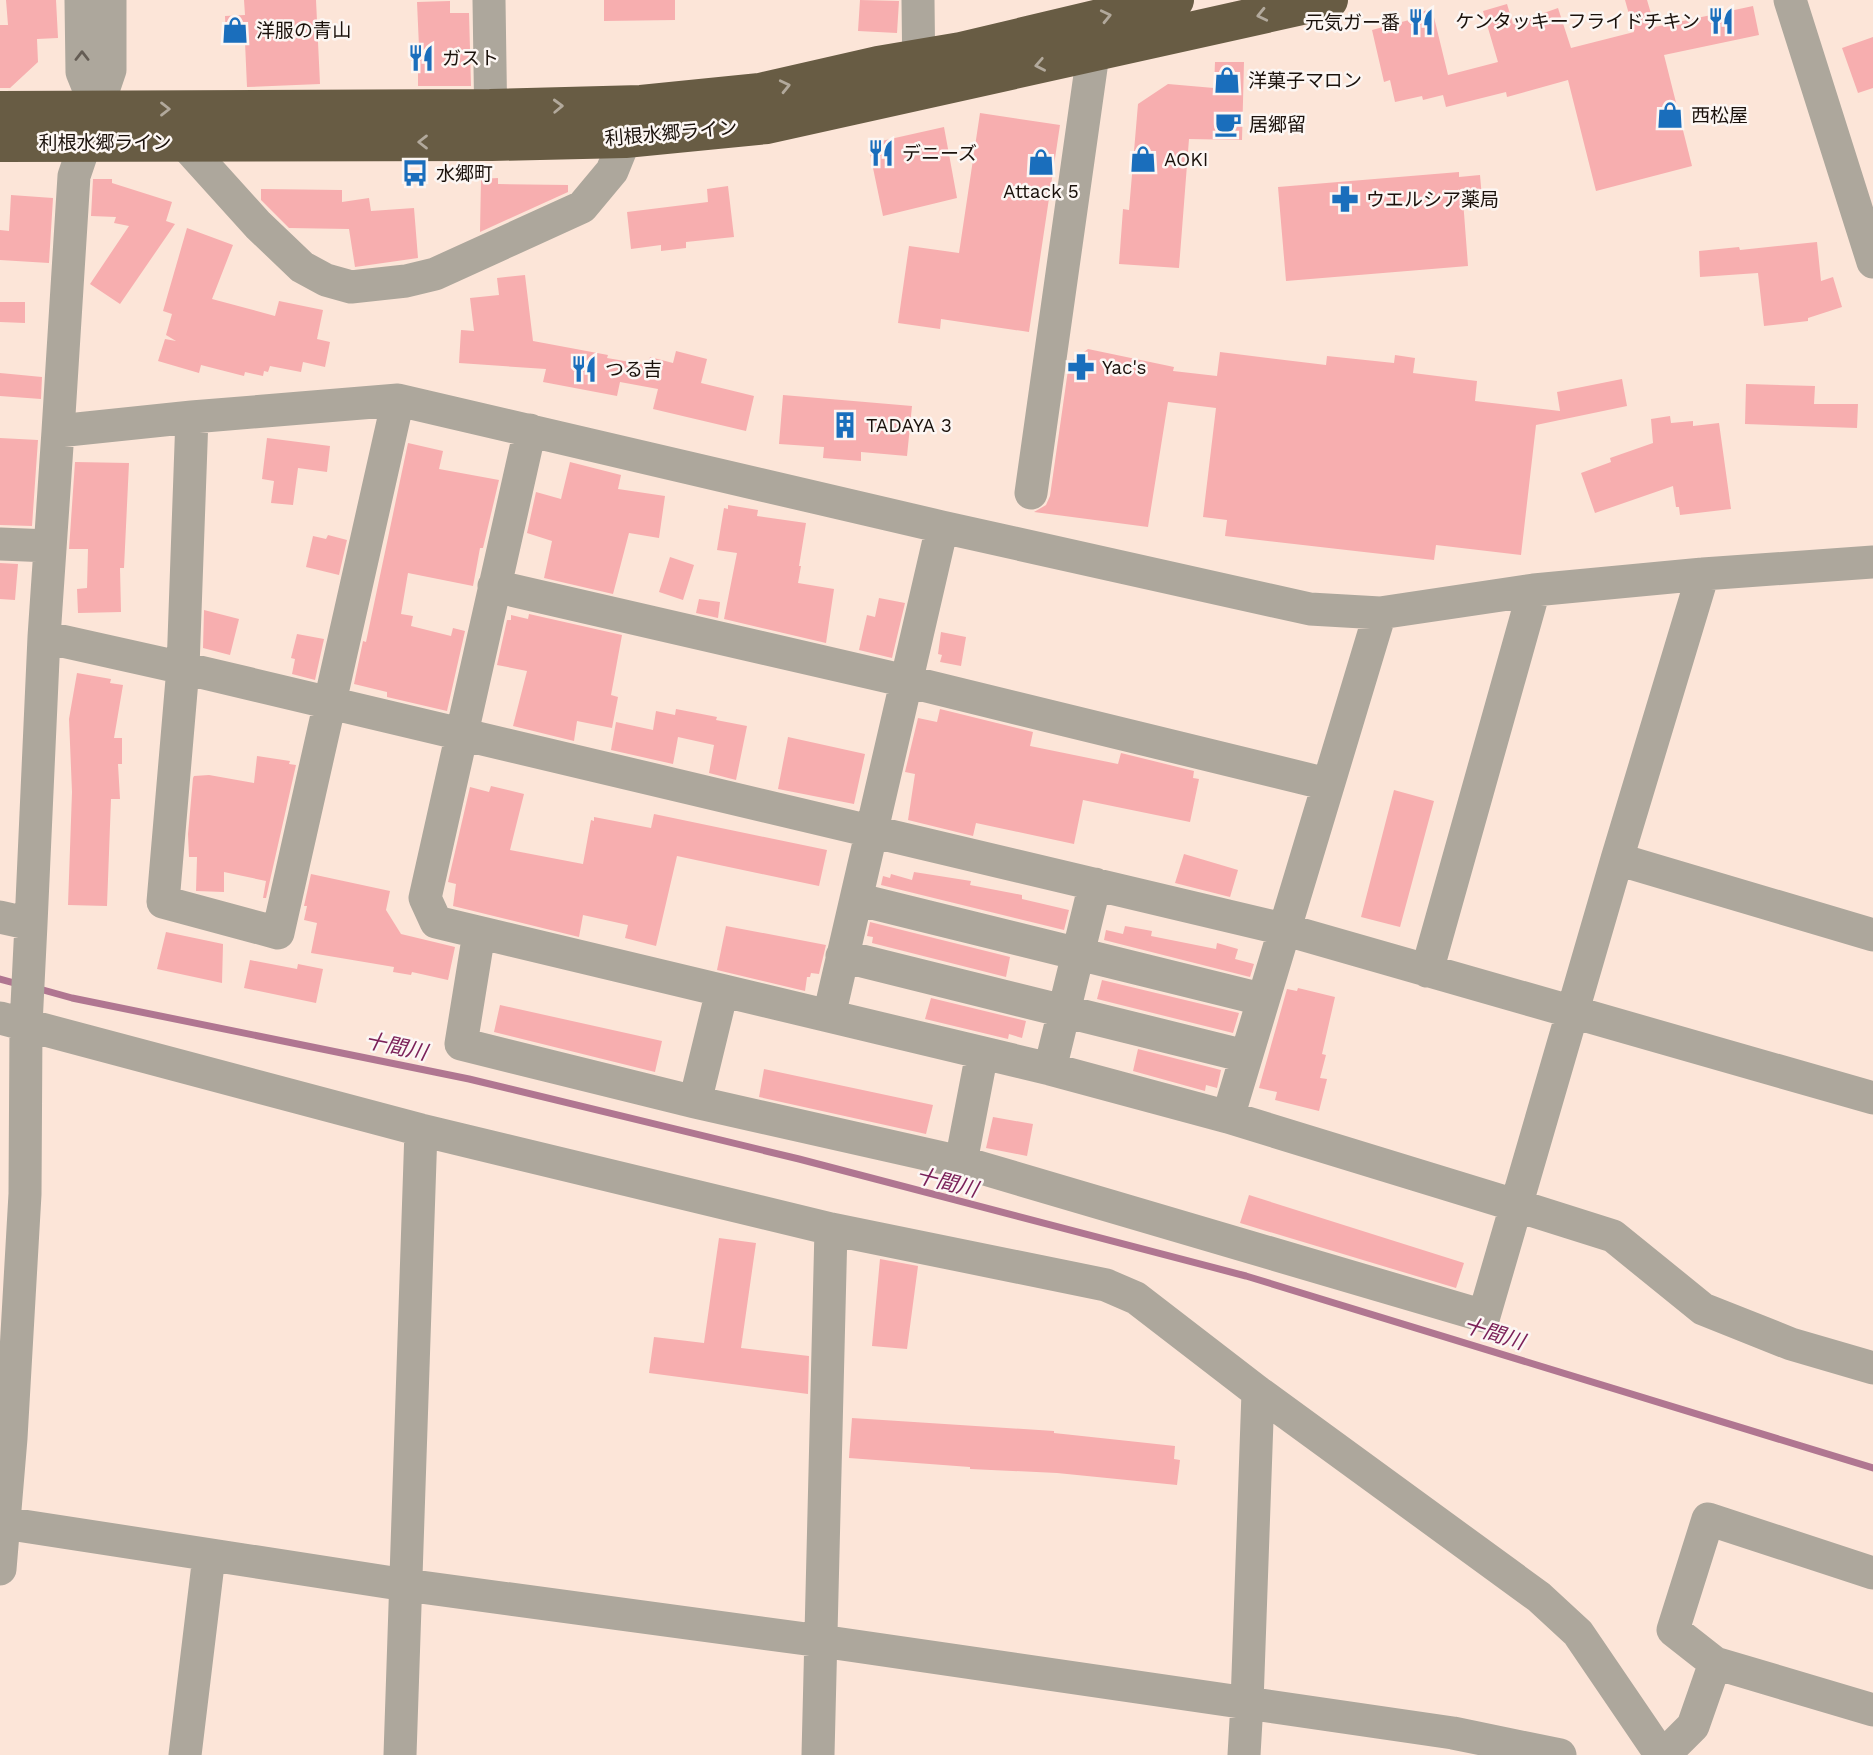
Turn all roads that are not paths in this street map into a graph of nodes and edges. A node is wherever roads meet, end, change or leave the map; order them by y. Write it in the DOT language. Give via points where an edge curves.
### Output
graph roads {
  1 [pos="81,0"];
  2 [pos="110,0"];
  3 [pos="489,0"];
  4 [pos="918,0"];
  5 [pos="1175,0"];
  6 [pos="1329,0"];
  7 [pos="1790,0"];
  8 [pos="1093,54"];
  9 [pos="919,74"];
  10 [pos="0,110"];
  11 [pos="491,125"];
  12 [pos="91,126"];
  13 [pos="625,139"];
  14 [pos="183,142"];
  15 [pos="0,143"];
  16 [pos="1873,262"];
  17 [pos="398,400"];
  18 [pos="192,417"];
  19 [pos="530,430"];
  20 [pos="58,432"];
  21 [pos="1031,493"];
  22 [pos="942,527"];
  23 [pos="0,544"];
  24 [pos="50,546"];
  25 [pos="1873,562"];
  26 [pos="1703,574"];
  27 [pos="494,586"];
  28 [pos="1534,590"];
  29 [pos="1380,613"];
  30 [pos="44,637"];
  31 [pos="183,668"];
  32 [pos="906,681"];
  33 [pos="330,704"];
  34 [pos="462,734"];
  35 [pos="1327,783"];
  36 [pos="871,832"];
  37 [pos="1617,859"];
  38 [pos="1095,884"];
  39 [pos="856,899"];
  40 [pos="1283,929"];
  41 [pos="20,930"];
  42 [pos="480,933"];
  43 [pos="1873,935"];
  44 [pos="1079,954"];
  45 [pos="842,956"];
  46 [pos="1427,971"];
  47 [pos="722,990"];
  48 [pos="1261,999"];
  49 [pos="1065,1011"];
  50 [pos="1572,1014"];
  51 [pos="829,1016"];
  52 [pos="13,1021"];
  53 [pos="982,1053"];
  54 [pos="1245,1056"];
  55 [pos="1050,1069"];
  56 [pos="1873,1098"];
  57 [pos="695,1102"];
  58 [pos="1228,1117"];
  59 [pos="421,1130"];
  60 [pos="961,1162"];
  61 [pos="1518,1206"];
  62 [pos="831,1229"];
  63 [pos="1873,1368"];
  64 [pos="1258,1392"];
  65 [pos="5,1437"];
  66 [pos="4,1523"];
  67 [pos="209,1556"];
  68 [pos="0,1569"];
  69 [pos="1873,1573"];
  70 [pos="406,1585"];
  71 [pos="821,1642"];
  72 [pos="1715,1663"];
  73 [pos="1247,1703"];
  74 [pos="1873,1710"];
  75 [pos="185,1755"];
  76 [pos="400,1755"];
  77 [pos="818,1755"];
  78 [pos="1244,1755"];
  79 [pos="1560,1755"];
  80 [pos="1662,1755"];
  12 -- 1 [label="street, one-way" via="82,72"];
  2 -- 12 [label="street" via="110,69"];
  3 -- 11 [label="street"];
  4 -- 9 [label="street"];
  9 -- 5 [label="highway, 利根水郷ライン, one-way" via="961,51"];
  6 -- 8 [label="highway, 利根水郷ライン, one-way"];
  7 -- 16 [label="street"];
  8 -- 9 [label="highway, 利根水郷ライン, one-way"];
  8 -- 21 [label="street"];
  11 -- 9 [label="highway, 利根水郷ライン, one-way"];
  9 -- 13 [label="highway, 利根水郷ライン" via="767,125"];
  10 -- 12 [label="highway, 利根水郷ライン"];
  12 -- 11 [label="highway, 利根水郷ライン, one-way"];
  11 -- 13 [label="highway, 利根水郷ライン"];
  11 -- 14 [label="highway, 利根水郷ライン, one-way"];
  12 -- 14 [label="highway, 利根水郷ライン"];
  12 -- 15 [label="highway, 利根水郷ライン"];
  12 -- 20 [label="street" via="74,176"];
  13 -- 14 [label="street" via="612,171 582,207 435,274 351,287 302,267"];
  17 -- 18 [label="street"];
  17 -- 19 [label="street"];
  17 -- 33 [label="street"];
  18 -- 20 [label="street"];
  18 -- 31 [label="street"];
  19 -- 22 [label="street"];
  19 -- 27 [label="street"];
  20 -- 24 [label="street"];
  22 -- 29 [label="street" via="1310,609"];
  22 -- 32 [label="street"];
  23 -- 24 [label="street"];
  24 -- 30 [label="street"];
  25 -- 26 [label="street"];
  26 -- 28 [label="street"];
  26 -- 37 [label="street"];
  27 -- 32 [label="street"];
  27 -- 34 [label="street"];
  28 -- 29 [label="street"];
  28 -- 46 [label="street"];
  29 -- 35 [label="street"];
  30 -- 31 [label="street"];
  30 -- 41 [label="street"];
  31 -- 33 [label="street"];
  31 -- 33 [label="street" via="163,902 278,933"];
  32 -- 35 [label="street"];
  32 -- 36 [label="street"];
  33 -- 34 [label="street"];
  34 -- 36 [label="street"];
  34 -- 42 [label="street" via="425,898 436,922"];
  35 -- 40 [label="street"];
  36 -- 38 [label="street"];
  36 -- 39 [label="street"];
  37 -- 43 [label="street"];
  37 -- 50 [label="street"];
  38 -- 40 [label="street"];
  38 -- 44 [label="street"];
  39 -- 44 [label="street"];
  39 -- 45 [label="street"];
  40 -- 46 [label="street"];
  40 -- 48 [label="street"];
  41 -- 52 [label="street"];
  42 -- 47 [label="street"];
  42 -- 57 [label="street" via="461,1044"];
  44 -- 48 [label="street"];
  44 -- 49 [label="street"];
  45 -- 49 [label="street"];
  45 -- 51 [label="street"];
  46 -- 50 [label="street"];
  47 -- 51 [label="street"];
  47 -- 57 [label="street"];
  48 -- 54 [label="street"];
  49 -- 54 [label="street"];
  49 -- 55 [label="street"];
  50 -- 56 [label="street"];
  50 -- 61 [label="street"];
  51 -- 53 [label="street"];
  52 -- 59 [label="street"];
  52 -- 65 [label="street" via="25,1194"];
  53 -- 55 [label="street"];
  53 -- 60 [label="street"];
  54 -- 58 [label="street"];
  55 -- 58 [label="street"];
  57 -- 60 [label="street"];
  58 -- 61 [label="street"];
  59 -- 62 [label="street"];
  59 -- 70 [label="street"];
  60 -- 61 [label="street" via="1484,1316"];
  61 -- 63 [label="street" via="1613,1236 1703,1309 1791,1344"];
  62 -- 64 [label="street" via="1106,1284 1136,1298"];
  62 -- 71 [label="street"];
  64 -- 73 [label="street"];
  64 -- 80 [label="street" via="1539,1597 1578,1633"];
  65 -- 66 [label="street"];
  66 -- 67 [label="street"];
  66 -- 68 [label="street"];
  67 -- 70 [label="street"];
  67 -- 75 [label="street"];
  69 -- 72 [label="street" via="1708,1519 1673,1630"];
  70 -- 71 [label="street"];
  70 -- 76 [label="street"];
  71 -- 73 [label="street"];
  71 -- 77 [label="street"];
  72 -- 74 [label="street"];
  72 -- 80 [label="street" via="1693,1726"];
  73 -- 78 [label="street"];
  73 -- 79 [label="street" via="1453,1732"];
}
